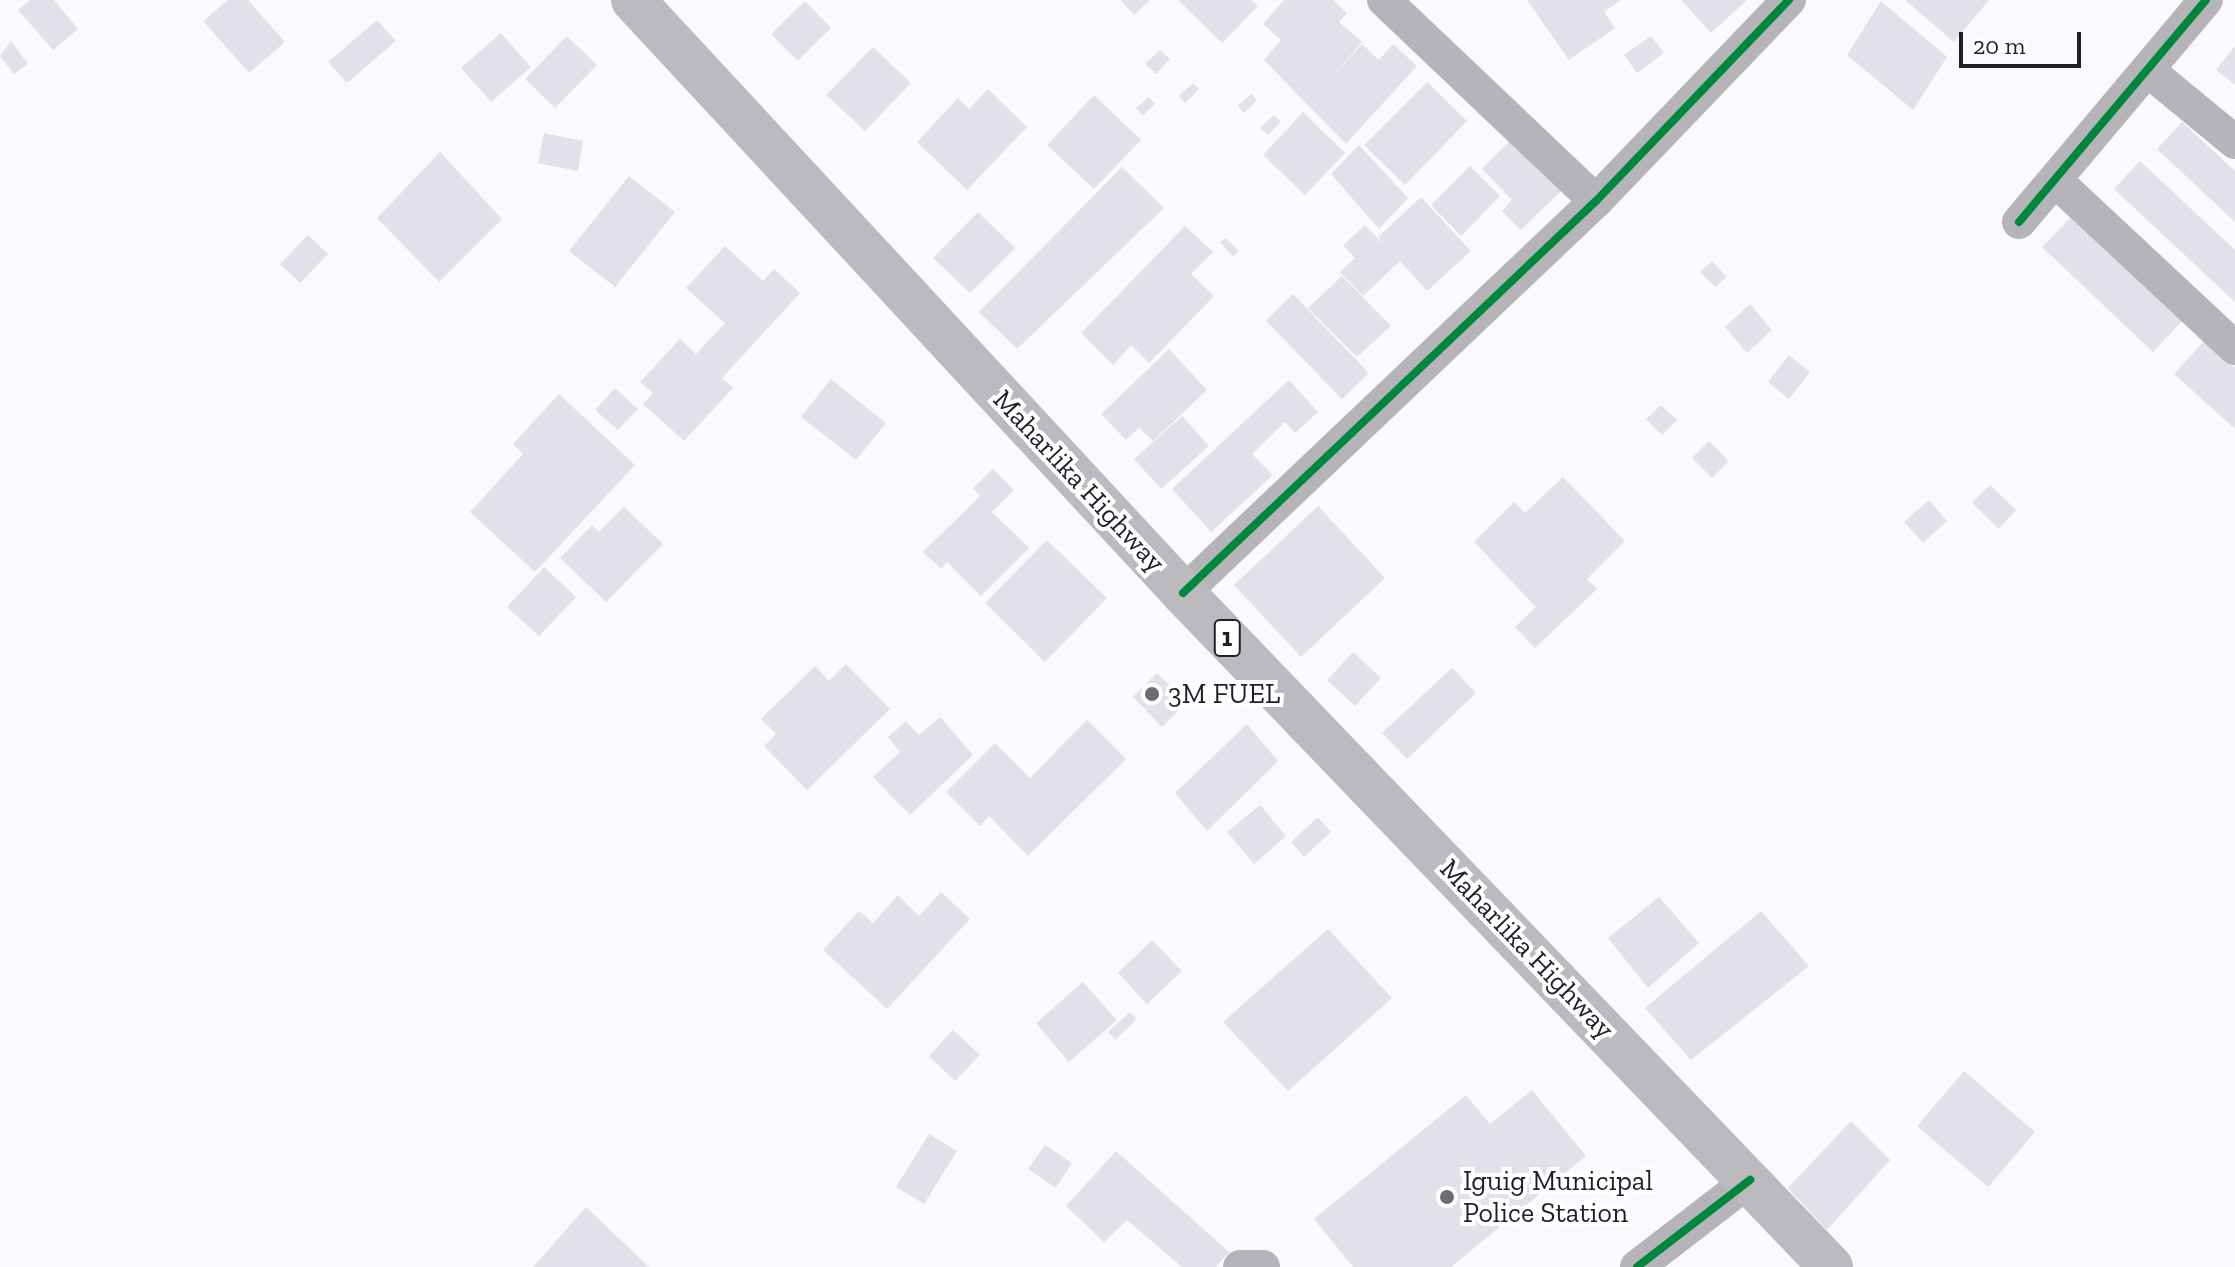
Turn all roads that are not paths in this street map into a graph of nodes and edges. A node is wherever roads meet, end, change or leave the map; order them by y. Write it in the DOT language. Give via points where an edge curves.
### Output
graph roads {
  1 [pos="633,0"];
  2 [pos="1384,0"];
  3 [pos="1789,0"];
  4 [pos="2206,0"];
  5 [pos="2150,72"];
  6 [pos="2235,142"];
  7 [pos="2056,181"];
  8 [pos="1596,201"];
  9 [pos="2019,222"];
  10 [pos="2235,348"];
  11 [pos="1183,593"];
  12 [pos="1750,1180"];
  13 [pos="1240,1267"];
  14 [pos="1263,1267"];
  15 [pos="1637,1267"];
  16 [pos="1831,1267"];
  1 -- 11 [label="highway, Maharlika Highway / 1"];
  2 -- 8 [label="street"];
  3 -- 8 [label="street"];
  4 -- 5 [label="street"];
  5 -- 6 [label="street"];
  5 -- 7 [label="street"];
  7 -- 9 [label="street"];
  7 -- 10 [label="street"];
  8 -- 11 [label="street"];
  11 -- 12 [label="highway, Maharlika Highway / 1"];
  12 -- 15 [label="street"];
  12 -- 16 [label="highway, Maharlika Highway / 1"];
  13 -- 14 [label="street"];
}
